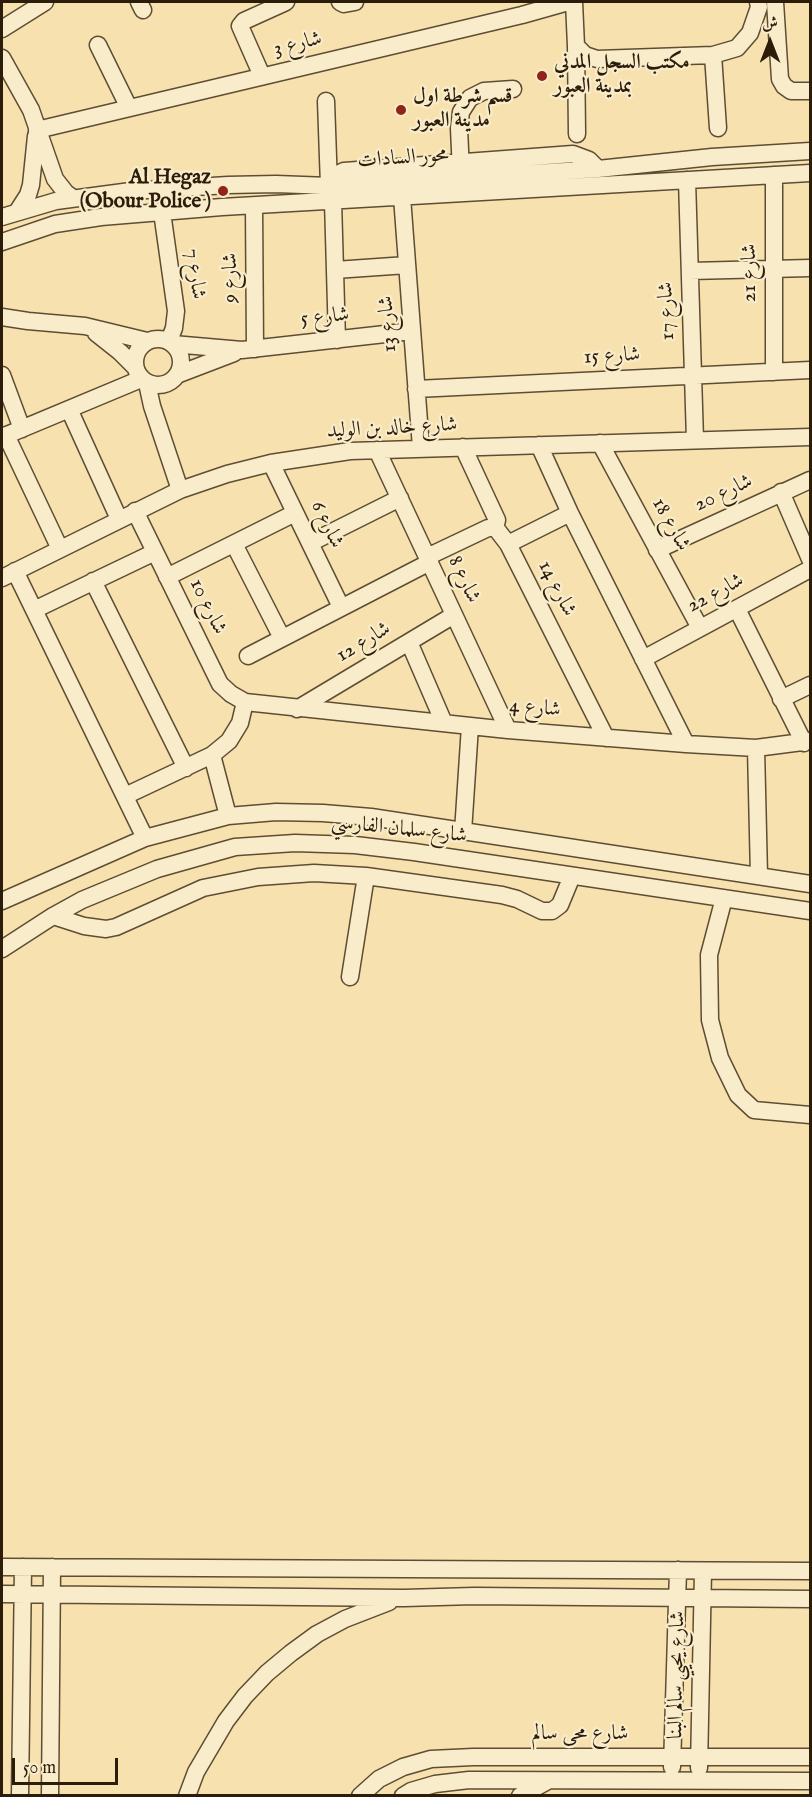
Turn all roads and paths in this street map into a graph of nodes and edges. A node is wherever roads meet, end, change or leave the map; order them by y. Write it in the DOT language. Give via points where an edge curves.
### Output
graph roads {
  1 [pos="45,2"];
  2 [pos="283,2"];
  3 [pos="340,2"];
  4 [pos="355,2"];
  5 [pos="568,2"];
  6 [pos="573,2"];
  7 [pos="758,2"];
  8 [pos="775,2"];
  9 [pos="529,7"];
  10 [pos="2,29"];
  11 [pos="98,45"];
  12 [pos="576,46"];
  13 [pos="713,55"];
  14 [pos="2,58"];
  15 [pos="262,76"];
  16 [pos="513,89"];
  17 [pos="810,91"];
  18 [pos="326,101"];
  19 [pos="129,108"];
  20 [pos="718,128"];
  21 [pos="37,130"];
  22 [pos="577,134"];
  23 [pos="810,151"];
  24 [pos="712,157"];
  25 [pos="460,170"];
  26 [pos="810,172"];
  27 [pos="774,175"];
  28 [pos="713,179"];
  29 [pos="687,180"];
  30 [pos="276,184"];
  31 [pos="228,185"];
  32 [pos="331,194"];
  33 [pos="402,197"];
  34 [pos="74,198"];
  35 [pos="277,204"];
  36 [pos="254,206"];
  37 [pos="222,207"];
  38 [pos="162,212"];
  39 [pos="9,214"];
  40 [pos="2,242"];
  41 [pos="407,265"];
  42 [pos="810,268"];
  43 [pos="774,269"];
  44 [pos="335,270"];
  45 [pos="690,271"];
  46 [pos="2,317"];
  47 [pos="28,321"];
  48 [pos="2,326"];
  49 [pos="85,326"];
  50 [pos="412,331"];
  51 [pos="336,340"];
  52 [pos="147,341"];
  53 [pos="171,342"];
  54 [pos="248,350"];
  55 [pos="810,370"];
  56 [pos="774,372"];
  57 [pos="179,374"];
  58 [pos="2,375"];
  59 [pos="693,375"];
  60 [pos="141,376"];
  61 [pos="416,389"];
  62 [pos="69,409"];
  63 [pos="10,434"];
  64 [pos="810,437"];
  65 [pos="695,440"];
  66 [pos="600,443"];
  67 [pos="539,445"];
  68 [pos="463,447"];
  69 [pos="421,448"];
  70 [pos="377,450"];
  71 [pos="271,463"];
  72 [pos="810,480"];
  73 [pos="180,490"];
  74 [pos="781,492"];
  75 [pos="400,498"];
  76 [pos="135,511"];
  77 [pos="296,513"];
  78 [pos="570,513"];
  79 [pos="119,519"];
  80 [pos="495,528"];
  81 [pos="310,543"];
  82 [pos="234,544"];
  83 [pos="508,544"];
  84 [pos="60,549"];
  85 [pos="657,550"];
  86 [pos="155,552"];
  87 [pos="428,559"];
  88 [pos="810,559"];
  89 [pos="810,570"];
  90 [pos="8,574"];
  91 [pos="167,577"];
  92 [pos="93,581"];
  93 [pos="341,607"];
  94 [pos="736,609"];
  95 [pos="34,610"];
  96 [pos="454,615"];
  97 [pos="700,628"];
  98 [pos="282,638"];
  99 [pos="409,642"];
  100 [pos="248,656"];
  101 [pos="643,659"];
  102 [pos="810,685"];
  103 [pos="781,699"];
  104 [pos="250,703"];
  105 [pos="297,709"];
  106 [pos="444,723"];
  107 [pos="470,726"];
  108 [pos="508,730"];
  109 [pos="606,738"];
  110 [pos="807,742"];
  111 [pos="686,744"];
  112 [pos="756,748"];
  113 [pos="212,755"];
  114 [pos="186,768"];
  115 [pos="125,796"];
  116 [pos="228,816"];
  117 [pos="463,832"];
  118 [pos="145,838"];
  119 [pos="366,876"];
  120 [pos="572,876"];
  121 [pos="759,876"];
  122 [pos="810,884"];
  123 [pos="724,898"];
  124 [pos="2,901"];
  125 [pos="810,911"];
  126 [pos="53,916"];
  127 [pos="2,949"];
  128 [pos="350,977"];
  129 [pos="810,1116"];
  130 [pos="2,1567"];
  131 [pos="23,1567"];
  132 [pos="52,1567"];
  133 [pos="678,1570"];
  134 [pos="703,1571"];
  135 [pos="810,1571"];
  136 [pos="2,1594"];
  137 [pos="23,1594"];
  138 [pos="52,1594"];
  139 [pos="404,1598"];
  140 [pos="678,1598"];
  141 [pos="702,1598"];
  142 [pos="810,1599"];
  143 [pos="673,1757"];
  144 [pos="699,1757"];
  145 [pos="810,1757"];
  146 [pos="672,1780"];
  147 [pos="699,1781"];
  148 [pos="810,1781"];
  149 [pos="547,1782"];
  150 [pos="20,1796"];
  151 [pos="50,1796"];
  152 [pos="187,1796"];
  153 [pos="360,1796"];
  154 [pos="403,1796"];
  155 [pos="520,1796"];
  1 -- 10 [label="street"];
  2 -- 15 [label="street" via="240,26"];
  3 -- 4 [label="street"];
  5 -- 9 [label="street, شارع 3"];
  6 -- 12 [label="street"];
  7 -- 13 [label="street" via="750,33 736,48"];
  8 -- 17 [label="street" via="780,79 791,91"];
  9 -- 15 [label="street, شارع 3"];
  11 -- 19 [label="street"];
  12 -- 13 [label="street" via="597,59"];
  12 -- 22 [label="street"];
  13 -- 20 [label="street"];
  14 -- 21 [label="street" via="22,91"];
  15 -- 19 [label="street, شارع 3"];
  16 -- 25 [label="street" via="484,91 470,98 461,112"];
  18 -- 32 [label="street"];
  19 -- 21 [label="street, شارع 3"];
  21 -- 34 [label="street" via="55,179"];
  21 -- 39 [label="street" via="28,195"];
  23 -- 24 [label="street, محور السادات"];
  24 -- 25 [label="street, محور السادات" via="598,169"];
  24 -- 28 [label="street"];
  25 -- 32 [label="street, محور السادات"];
  26 -- 27 [label="street, محور السادات"];
  27 -- 28 [label="street, محور السادات"];
  27 -- 43 [label="street, شارع 21"];
  28 -- 29 [label="street, محور السادات"];
  29 -- 33 [label="street, محور السادات"];
  29 -- 45 [label="street, شارع 17"];
  30 -- 31 [label="street, محور السادات"];
  30 -- 32 [label="street, محور السادات"];
  30 -- 35 [label="street" via="271,194"];
  31 -- 34 [label="street, محور السادات"];
  31 -- 37 [label="street" via="233,195 228,205"];
  32 -- 33 [label="street, محور السادات"];
  32 -- 35 [label="street, محور السادات"];
  32 -- 44 [label="street"];
  33 -- 41 [label="street, شارع 13"];
  34 -- 39 [label="street, محور السادات"];
  35 -- 36 [label="street, محور السادات"];
  36 -- 37 [label="street, محور السادات"];
  36 -- 54 [label="street, شارع 9"];
  37 -- 38 [label="street, محور السادات"];
  38 -- 40 [label="street, محور السادات" via="56,224"];
  38 -- 53 [label="street, شارع 7" via="176,311"];
  41 -- 44 [label="street"];
  41 -- 50 [label="street, شارع 13"];
  42 -- 43 [label="street"];
  43 -- 45 [label="street"];
  43 -- 56 [label="street, شارع 21"];
  44 -- 51 [label="street"];
  45 -- 59 [label="street, شارع 17"];
  46 -- 47 [label="street"];
  47 -- 48 [label="street"];
  47 -- 49 [label="street"];
  49 -- 52 [label="street"];
  49 -- 60 [label="street" via="103,338"];
  50 -- 51 [label="street, شارع 5"];
  50 -- 61 [label="street, شارع 13"];
  51 -- 54 [label="street, شارع 5"];
  52 -- 53 [label="street"];
  52 -- 60 [label="street" via="137,352"];
  53 -- 54 [label="street, شارع 5"];
  53 -- 57 [label="street" via="182,361"];
  54 -- 57 [label="street, شارع 5"];
  55 -- 56 [label="street, شارع 15"];
  56 -- 59 [label="street, شارع 15"];
  57 -- 60 [label="street" via="163,385"];
  58 -- 63 [label="street"];
  59 -- 61 [label="street, شارع 15"];
  59 -- 65 [label="street, شارع 17"];
  60 -- 62 [label="street"];
  60 -- 73 [label="street"];
  61 -- 69 [label="street, شارع 13"];
  62 -- 63 [label="street"];
  62 -- 79 [label="street"];
  63 -- 84 [label="street"];
  64 -- 65 [label="street, شارع خالد بن الوليد"];
  65 -- 66 [label="street, شارع خالد بن الوليد"];
  66 -- 67 [label="street, شارع خالد بن الوليد"];
  66 -- 85 [label="street, شارع 18"];
  67 -- 68 [label="street, شارع خالد بن الوليد"];
  67 -- 78 [label="street"];
  68 -- 69 [label="street, شارع خالد بن الوليد"];
  68 -- 80 [label="street" via="497,520"];
  69 -- 70 [label="street, شارع خالد بن الوليد"];
  70 -- 71 [label="street, شارع خالد بن الوليد"];
  70 -- 75 [label="street, شارع 8"];
  71 -- 73 [label="street, شارع خالد بن الوليد"];
  71 -- 77 [label="street, شارع 6"];
  72 -- 74 [label="street, شارع 20"];
  73 -- 76 [label="street, شارع خالد بن الوليد"];
  74 -- 85 [label="street, شارع 20"];
  74 -- 88 [label="street"];
  75 -- 81 [label="street"];
  75 -- 87 [label="street, شارع 8"];
  76 -- 79 [label="street, شارع خالد بن الوليد"];
  76 -- 86 [label="street, شارع 10"];
  77 -- 81 [label="street, شارع 6"];
  77 -- 82 [label="street"];
  78 -- 83 [label="street"];
  78 -- 101 [label="street"];
  79 -- 84 [label="street, شارع خالد بن الوليد"];
  80 -- 83 [label="street, شارع 14"];
  80 -- 87 [label="street"];
  81 -- 93 [label="street, شارع 6"];
  82 -- 91 [label="street"];
  82 -- 98 [label="street"];
  83 -- 109 [label="street, شارع 14"];
  84 -- 90 [label="street, شارع خالد بن الوليد"];
  85 -- 97 [label="street, شارع 18"];
  86 -- 91 [label="street, شارع 10"];
  86 -- 92 [label="street"];
  87 -- 93 [label="street"];
  87 -- 96 [label="street, شارع 8"];
  89 -- 94 [label="street, شارع 22"];
  90 -- 95 [label="street"];
  91 -- 104 [label="street, شارع 10" via="220,684"];
  92 -- 95 [label="street"];
  92 -- 114 [label="street"];
  93 -- 98 [label="street"];
  94 -- 97 [label="street, شارع 22"];
  94 -- 103 [label="street"];
  95 -- 115 [label="street"];
  96 -- 99 [label="street, شارع 12"];
  96 -- 108 [label="street, شارع 8"];
  97 -- 101 [label="street, شارع 22"];
  98 -- 100 [label="street"];
  99 -- 105 [label="street, شارع 12"];
  99 -- 106 [label="street"];
  101 -- 111 [label="street"];
  102 -- 103 [label="street"];
  103 -- 110 [label="street"];
  104 -- 105 [label="street, شارع 4"];
  104 -- 113 [label="street" via="229,741"];
  105 -- 106 [label="street, شارع 4"];
  106 -- 107 [label="street, شارع 4"];
  107 -- 108 [label="street, شارع 4"];
  107 -- 117 [label="street"];
  108 -- 109 [label="street, شارع 4"];
  109 -- 111 [label="street, شارع 4"];
  110 -- 112 [label="street, شارع 4"];
  111 -- 112 [label="street, شارع 4"];
  112 -- 121 [label="street"];
  113 -- 114 [label="street"];
  113 -- 116 [label="street"];
  114 -- 115 [label="street"];
  115 -- 118 [label="street"];
  116 -- 117 [label="street, شارع سلمان الفارسي" via="323,813"];
  116 -- 118 [label="street, شارع سلمان الفارسي"];
  117 -- 121 [label="street, شارع سلمان الفارسي"];
  118 -- 124 [label="street, شارع سلمان الفارسي"];
  119 -- 120 [label="street" via="502,895 542,911 552,911 560,905"];
  119 -- 126 [label="street" via="314,873 258,877 203,888 106,929"];
  119 -- 128 [label="street"];
  120 -- 123 [label="street, شارع سلمان الفارسي"];
  120 -- 126 [label="street, شارع سلمان الفارسي" via="355,845 235,847 158,869"];
  121 -- 122 [label="street, شارع سلمان الفارسي"];
  123 -- 125 [label="street, شارع سلمان الفارسي"];
  123 -- 129 [label="street" via="709,955 710,1020 720,1058 738,1095 754,1110"];
  126 -- 127 [label="street, شارع سلمان الفارسي"];
  130 -- 131 [label="street"];
  131 -- 132 [label="street"];
  131 -- 137 [label="street"];
  132 -- 133 [label="street"];
  132 -- 138 [label="street"];
  133 -- 134 [label="street"];
  133 -- 140 [label="street, شارع يحيي سالم البنا"];
  134 -- 135 [label="street"];
  134 -- 141 [label="street, شارع يحيي سالم البنا"];
  136 -- 137 [label="street"];
  137 -- 138 [label="street"];
  137 -- 150 [label="street"];
  138 -- 139 [label="street"];
  138 -- 151 [label="street"];
  139 -- 140 [label="street"];
  139 -- 152 [label="street" via="364,1611 317,1634 267,1673 226,1721 196,1772"];
  140 -- 141 [label="street"];
  140 -- 143 [label="street, شارع يحيي سالم البنا"];
  141 -- 142 [label="street"];
  141 -- 144 [label="street, شارع يحيي سالم البنا"];
  143 -- 144 [label="street, شارع محى سالم"];
  143 -- 146 [label="street, شارع يحيي سالم البنا"];
  143 -- 153 [label="street, شارع محى سالم" via="431,1759 379,1779"];
  144 -- 145 [label="street, شارع محى سالم"];
  144 -- 147 [label="street, شارع يحيي سالم البنا"];
  146 -- 147 [label="street"];
  146 -- 149 [label="street"];
  147 -- 148 [label="street"];
  149 -- 154 [label="street" via="458,1781 435,1784"];
  149 -- 155 [label="street"];
}
